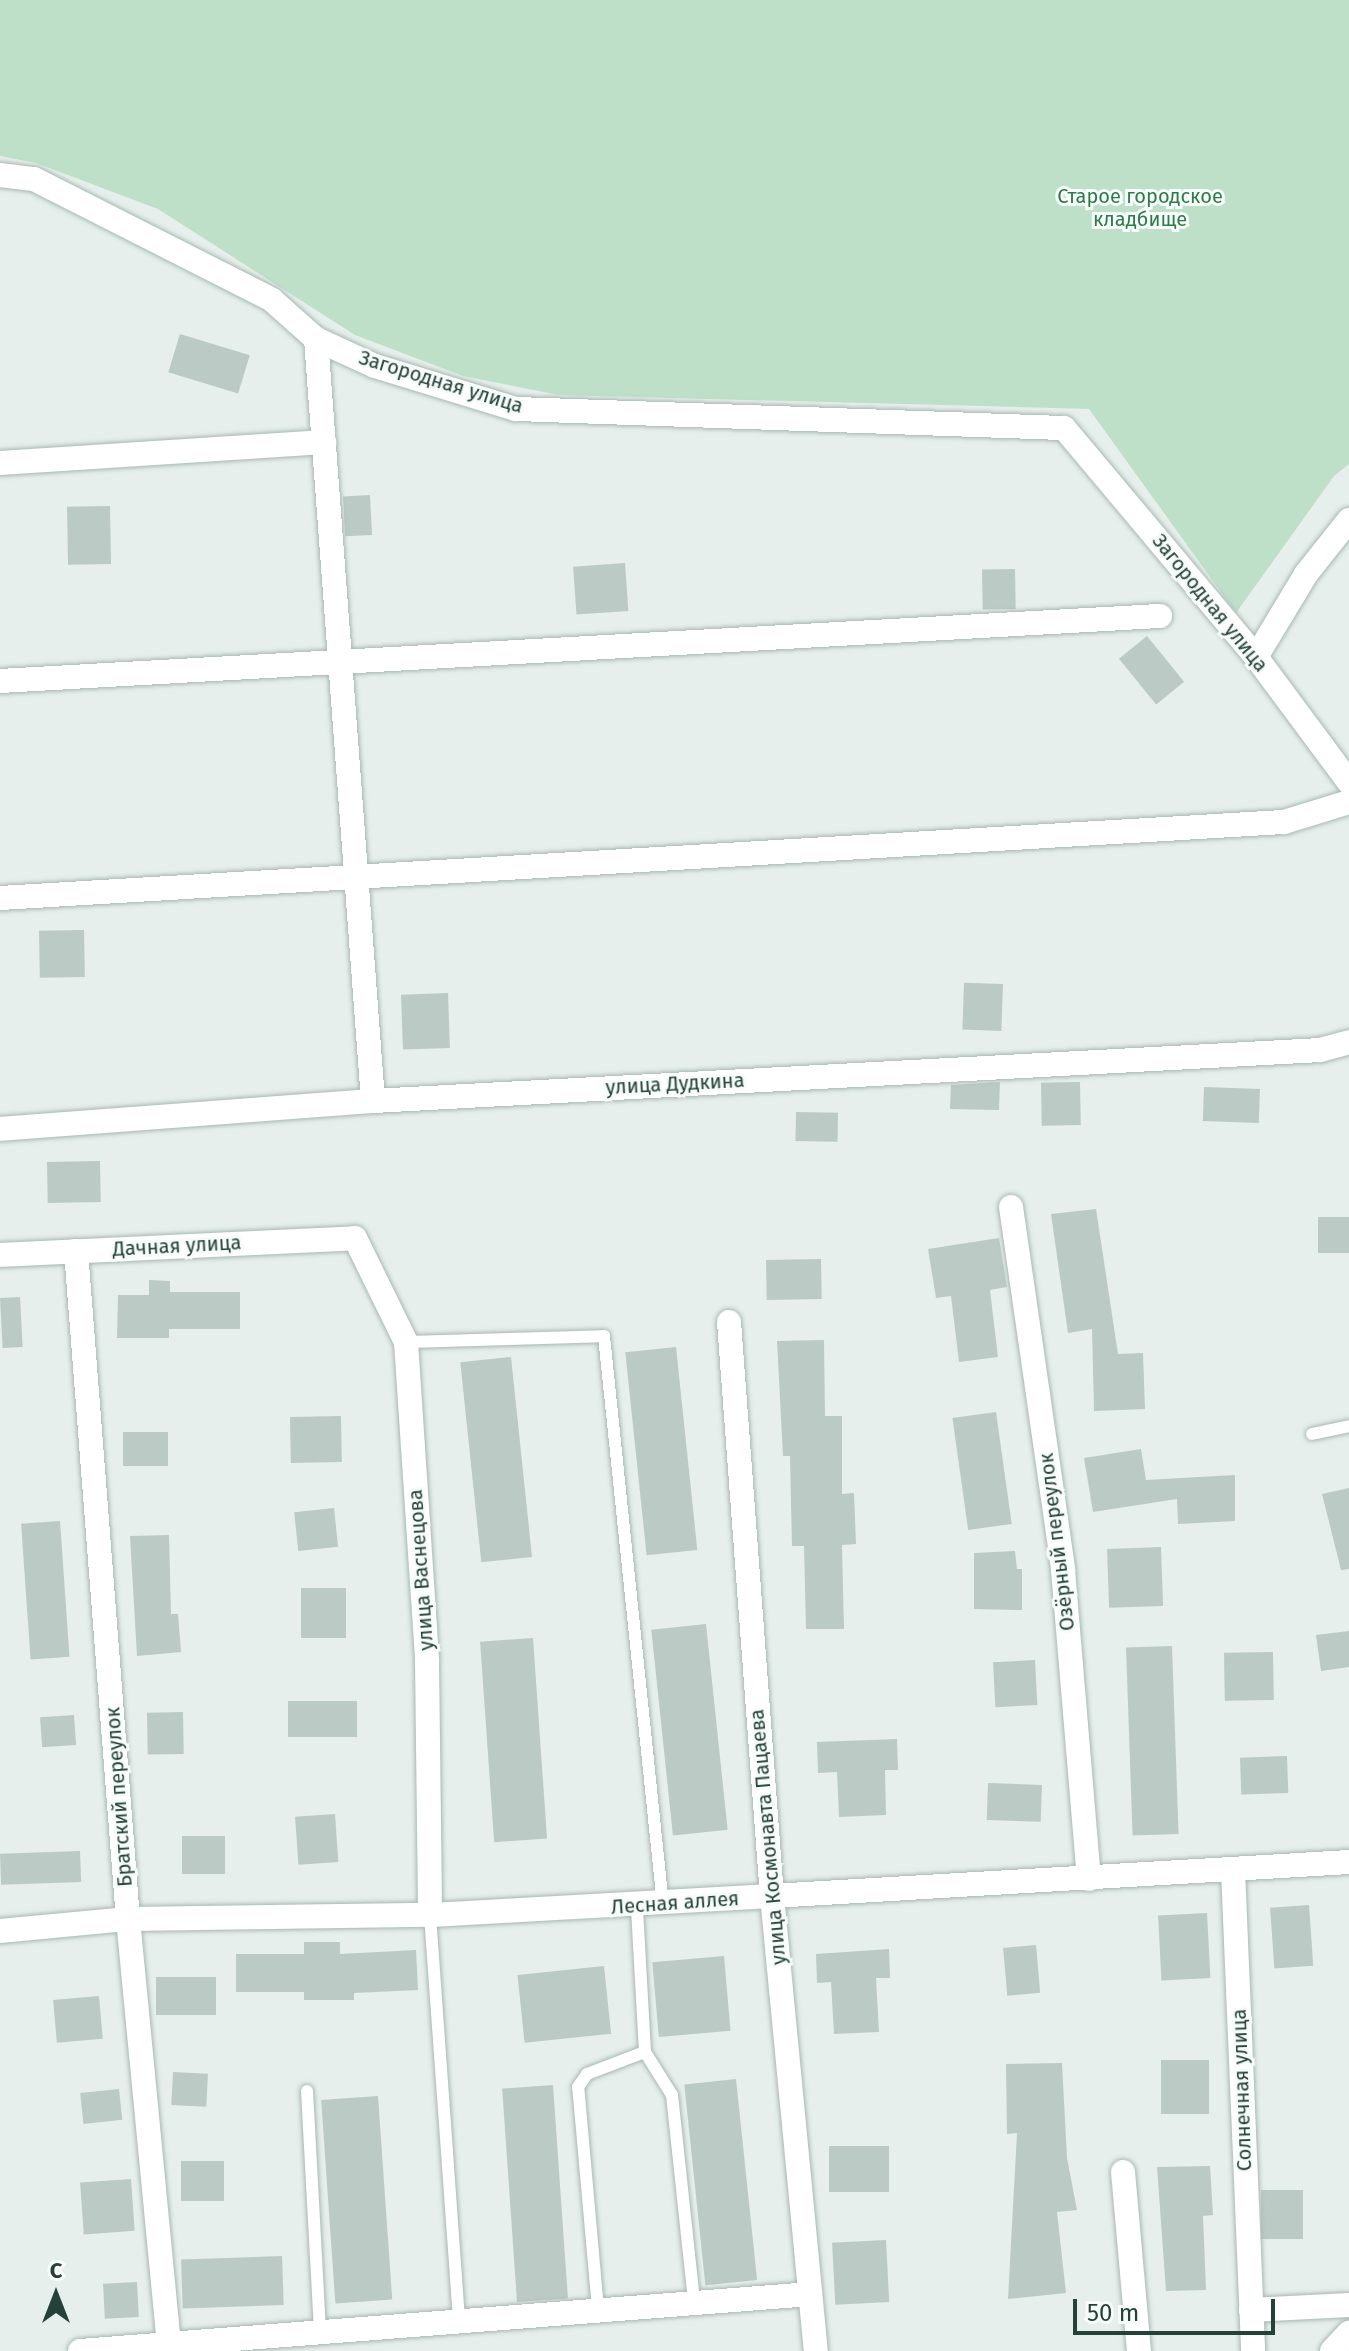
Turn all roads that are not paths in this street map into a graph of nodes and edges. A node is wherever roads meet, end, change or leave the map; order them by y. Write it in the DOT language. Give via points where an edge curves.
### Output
graph roads {
  1 [pos="0,175"];
  2 [pos="316,339"];
  3 [pos="324,442"];
  4 [pos="0,463"];
  5 [pos="1349,520"];
  6 [pos="1160,616"];
  7 [pos="1256,657"];
  8 [pos="340,661"];
  9 [pos="0,681"];
  10 [pos="1345,766"];
  11 [pos="1349,802"];
  12 [pos="357,876"];
  13 [pos="0,898"];
  14 [pos="1349,1042"];
  15 [pos="373,1101"];
  16 [pos="0,1129"];
  17 [pos="1011,1207"];
  18 [pos="355,1238"];
  19 [pos="76,1251"];
  20 [pos="0,1255"];
  21 [pos="729,1322"];
  22 [pos="406,1342"];
  23 [pos="1349,1426"];
  24 [pos="1312,1434"];
  25 [pos="1349,1862"];
  26 [pos="1233,1870"];
  27 [pos="1089,1879"];
  28 [pos="772,1896"];
  29 [pos="663,1905"];
  30 [pos="637,1907"];
  31 [pos="430,1915"];
  32 [pos="128,1919"];
  33 [pos="0,1931"];
  34 [pos="645,2052"];
  35 [pos="307,2091"];
  36 [pos="1123,2172"];
  37 [pos="810,2294"];
  38 [pos="694,2302"];
  39 [pos="1349,2305"];
  40 [pos="598,2309"];
  41 [pos="1251,2310"];
  42 [pos="459,2320"];
  43 [pos="320,2330"];
  44 [pos="1349,2333"];
  45 [pos="169,2343"];
  46 [pos="80,2351"];
  47 [pos="816,2351"];
  48 [pos="1139,2351"];
  49 [pos="1253,2351"];
  50 [pos="1332,2351"];
  1 -- 2 [label="street, Загородная улица" via="34,179 272,300"];
  2 -- 3 [label="street"];
  2 -- 7 [label="street, Загородная улица" via="375,366 516,409 1064,428"];
  3 -- 4 [label="street"];
  3 -- 8 [label="street"];
  5 -- 7 [label="street" via="1306,574"];
  6 -- 8 [label="street"];
  7 -- 10 [label="street, Загородная улица"];
  8 -- 9 [label="street"];
  8 -- 12 [label="street"];
  11 -- 12 [label="street" via="1284,822"];
  12 -- 13 [label="street"];
  12 -- 15 [label="street"];
  14 -- 15 [label="street, улица Дудкина" via="1320,1050"];
  15 -- 16 [label="street, улица Дудкина"];
  17 -- 27 [label="street, Озёрный переулок" via="1063,1570"];
  18 -- 19 [label="street, Дачная улица"];
  18 -- 22 [label="street, улица Васнецова"];
  19 -- 20 [label="street, Дачная улица"];
  19 -- 32 [label="street, Братский переулок"];
  21 -- 28 [label="street, улица Космонавта Пацаева"];
  22 -- 29 [label="lane" via="604,1336"];
  22 -- 31 [label="street, улица Васнецова" via="427,1661"];
  23 -- 24 [label="lane"];
  25 -- 26 [label="street, Лесная аллея"];
  26 -- 27 [label="street, Лесная аллея"];
  26 -- 41 [label="street, Солнечная улица"];
  27 -- 28 [label="street, Лесная аллея"];
  28 -- 29 [label="street, Лесная аллея"];
  28 -- 37 [label="street, улица Космонавта Пацаева"];
  29 -- 30 [label="street, Лесная аллея"];
  30 -- 31 [label="street, Лесная аллея"];
  30 -- 34 [label="lane"];
  31 -- 32 [label="street, Лесная аллея"];
  31 -- 42 [label="lane"];
  32 -- 33 [label="street, Лесная аллея"];
  32 -- 45 [label="street, Братский переулок"];
  34 -- 38 [label="lane" via="672,2095"];
  34 -- 40 [label="lane" via="587,2074 578,2087"];
  35 -- 43 [label="lane"];
  36 -- 48 [label="street"];
  37 -- 38 [label="street"];
  37 -- 47 [label="street, улица Космонавта Пацаева"];
  38 -- 40 [label="street"];
  39 -- 41 [label="street"];
  40 -- 42 [label="street"];
  41 -- 49 [label="street, Солнечная улица"];
  42 -- 43 [label="street"];
  43 -- 45 [label="street"];
  44 -- 50 [label="street"];
  45 -- 46 [label="street"];
}
